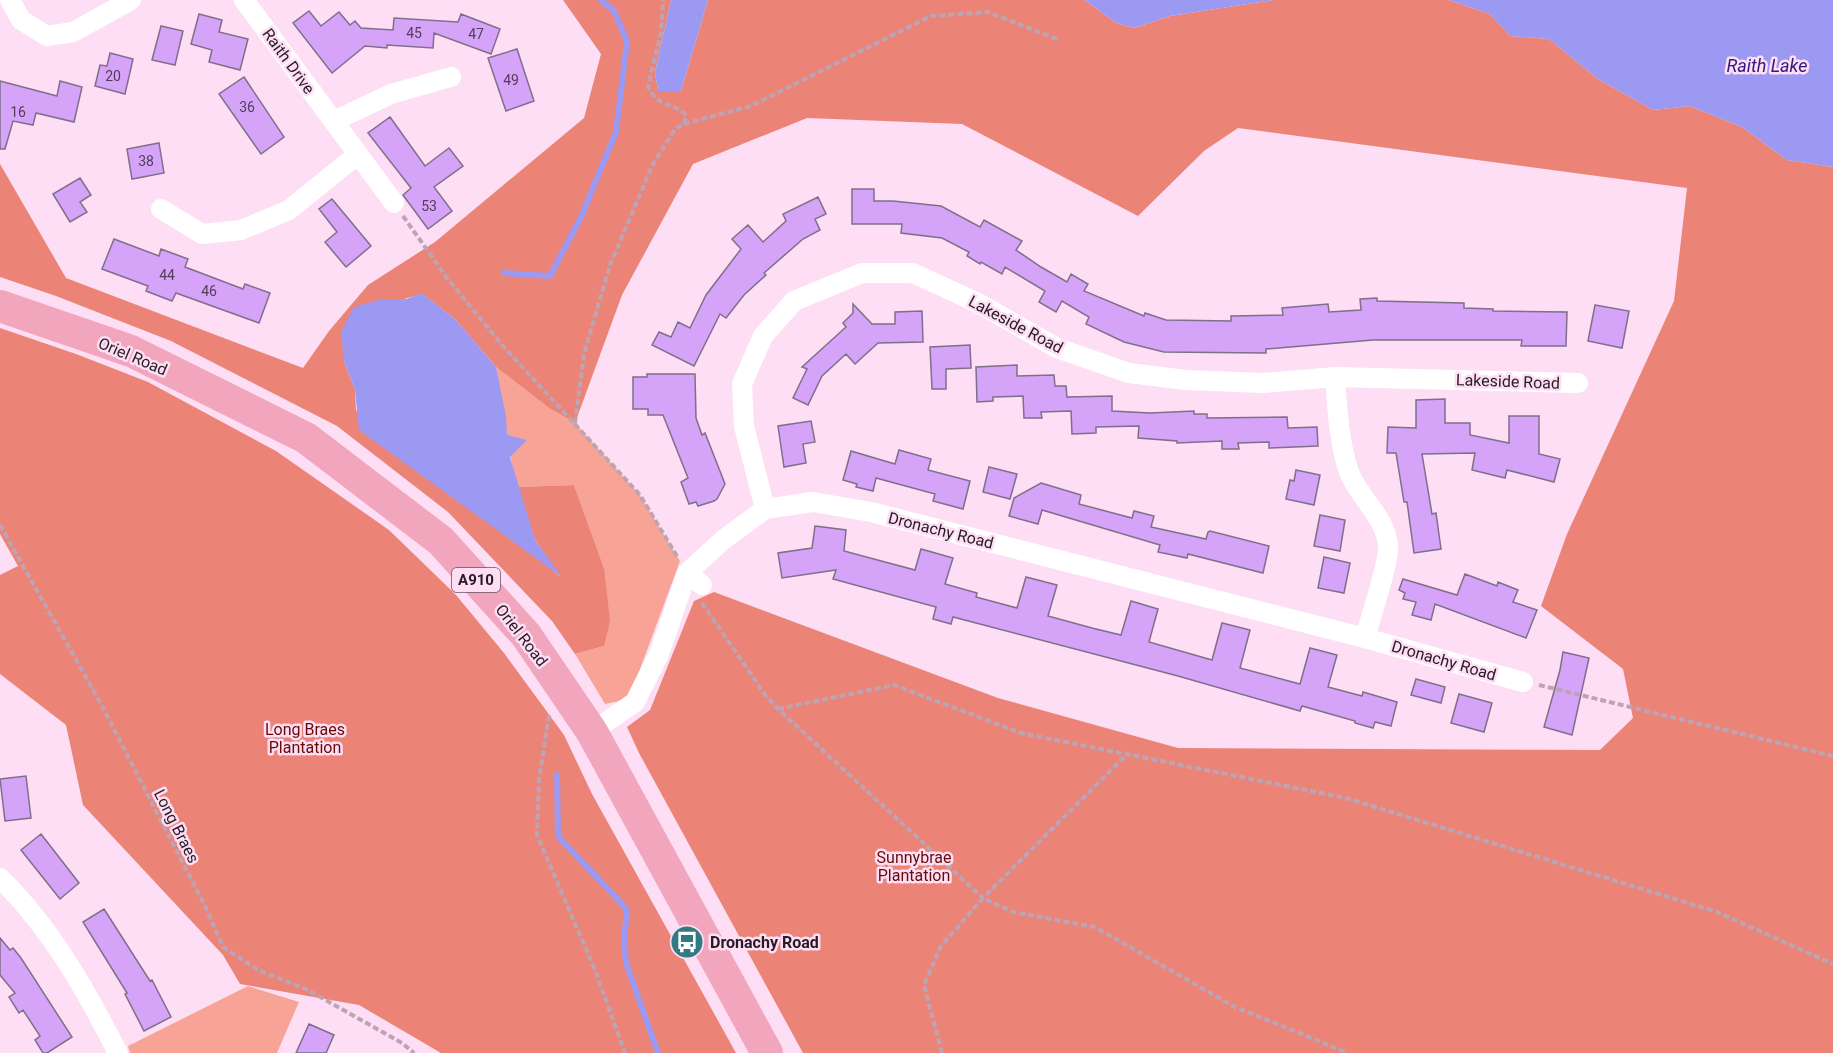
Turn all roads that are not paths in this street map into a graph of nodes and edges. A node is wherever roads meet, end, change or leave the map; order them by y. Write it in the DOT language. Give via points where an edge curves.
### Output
graph roads {
  1 [pos="10,0"];
  2 [pos="131,0"];
  3 [pos="244,0"];
  4 [pos="451,78"];
  5 [pos="334,121"];
  6 [pos="358,154"];
  7 [pos="394,203"];
  8 [pos="161,209"];
  9 [pos="0,306"];
  10 [pos="1335,377"];
  11 [pos="1578,383"];
  12 [pos="765,509"];
  13 [pos="1365,638"];
  14 [pos="1523,682"];
  15 [pos="592,732"];
  16 [pos="0,878"];
  17 [pos="118,1053"];
  18 [pos="767,1053"];
  1 -- 2 [label="street" via="21,20 47,36 73,32"];
  3 -- 5 [label="street, Raith Drive"];
  4 -- 5 [label="street" via="391,94"];
  5 -- 6 [label="street, Raith Drive"];
  6 -- 7 [label="street, Raith Drive"];
  6 -- 8 [label="street" via="289,210 241,230 202,234"];
  9 -- 15 [label="main road, Oriel Road / A910" via="131,351 306,438 441,541 526,634"];
  10 -- 11 [label="street, Lakeside Road"];
  10 -- 12 [label="street, Lakeside Road" via="1263,383 1129,373 1057,348 978,303 913,273 862,273 794,301 763,336 742,384 744,426"];
  10 -- 13 [label="street" via="1339,424 1350,472 1381,522 1388,546"];
  12 -- 13 [label="street, Dronachy Road" via="813,502 871,512"];
  12 -- 15 [label="street, Dronachy Road" via="723,540 691,580 635,702"];
  13 -- 14 [label="street, Dronachy Road"];
  15 -- 18 [label="main road, Oriel Road / A910"];
  16 -- 17 [label="street" via="76,976"];
}
